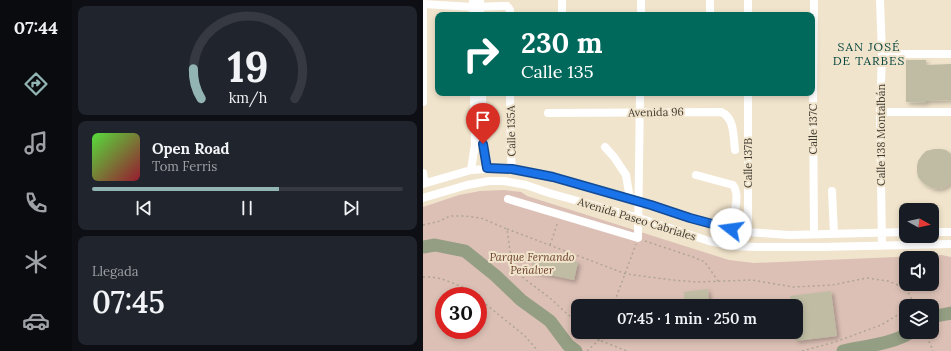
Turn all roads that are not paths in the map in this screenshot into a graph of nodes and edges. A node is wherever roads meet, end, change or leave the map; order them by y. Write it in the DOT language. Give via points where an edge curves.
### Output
graph roads {
  1 [pos="562,0"];
  2 [pos="641,0"];
  3 [pos="710,0"];
  4 [pos="748,0"];
  5 [pos="814,0"];
  6 [pos="880,0"];
  7 [pos="423,4"];
  8 [pos="477,7"];
  9 [pos="510,12"];
  10 [pos="562,12"];
  11 [pos="641,12"];
  12 [pos="710,12"];
  13 [pos="748,12"];
  14 [pos="814,12"];
  15 [pos="882,54"];
  16 [pos="951,54"];
  17 [pos="474,96"];
  18 [pos="482,96"];
  19 [pos="511,96"];
  20 [pos="640,96"];
  21 [pos="748,96"];
  22 [pos="813,96"];
  23 [pos="423,102"];
  24 [pos="880,112"];
  25 [pos="951,112"];
  26 [pos="548,113"];
  27 [pos="640,113"];
  28 [pos="605,147"];
  29 [pos="735,150"];
  30 [pos="487,168"];
  31 [pos="512,169"];
  32 [pos="471,170"];
  33 [pos="423,173"];
  34 [pos="696,176"];
  35 [pos="424,184"];
  36 [pos="833,191"];
  37 [pos="423,198"];
  38 [pos="508,199"];
  39 [pos="630,199"];
  40 [pos="639,202"];
  41 [pos="639,218"];
  42 [pos="731,229"];
  43 [pos="748,232"];
  44 [pos="899,232"];
  45 [pos="939,232"];
  46 [pos="951,232"];
  47 [pos="882,233"];
  48 [pos="814,234"];
  49 [pos="834,234"];
  50 [pos="951,244"];
  51 [pos="882,246"];
  1 -- 10 [label="street"];
  2 -- 11 [label="street"];
  3 -- 12 [label="street"];
  4 -- 13 [label="street"];
  5 -- 14 [label="street, Calle 137C"];
  6 -- 15 [label="street, Calle 138 Montalbán"];
  7 -- 8 [label="street"];
  7 -- 23 [label="street"];
  8 -- 9 [label="street" via="507,6"];
  15 -- 16 [label="street"];
  15 -- 24 [label="street, Calle 138 Montalbán"];
  17 -- 32 [label="street" via="475,144"];
  18 -- 30 [label="street" via="483,144"];
  19 -- 31 [label="street, Calle 135A"];
  20 -- 27 [label="street"];
  21 -- 43 [label="street, Calle 137B"];
  22 -- 48 [label="street, Calle 137C"];
  24 -- 25 [label="street"];
  24 -- 47 [label="street, Calle 138 Montalbán"];
  26 -- 27 [label="street, Avenida 96"];
  27 -- 29 [label="street, Avenida 96" via="721,112 730,119"];
  27 -- 40 [label="street"];
  28 -- 39 [label="street" via="626,175"];
  30 -- 31 [label="street, Avenida Paseo Cabriales"];
  30 -- 32 [label="street, Avenida Paseo Cabriales"];
  31 -- 39 [label="street, Avenida Paseo Cabriales" via="553,177"];
  32 -- 35 [label="street, Avenida Paseo Cabriales"];
  33 -- 35 [label="street"];
  34 -- 42 [label="street" via="733,185 736,189"];
  36 -- 49 [label="street"];
  37 -- 41 [label="street, Avenida Paseo Cabriales" via="467,185 504,181"];
  38 -- 41 [label="street" via="638,238"];
  39 -- 40 [label="street, Avenida Paseo Cabriales"];
  40 -- 41 [label="street"];
  40 -- 42 [label="street, Avenida Paseo Cabriales"];
  41 -- 51 [label="street, Avenida Paseo Cabriales" via="709,241 733,246"];
  42 -- 43 [label="street, Avenida Paseo Cabriales"];
  43 -- 48 [label="street, Avenida Paseo Cabriales"];
  44 -- 47 [label="street, Avenida Paseo Cabriales"];
  45 -- 46 [label="street"];
  47 -- 49 [label="street, Avenida Paseo Cabriales"];
  47 -- 51 [label="street, Calle 138 Montalbán"];
  48 -- 49 [label="street, Avenida Paseo Cabriales"];
  50 -- 51 [label="street, Avenida Paseo Cabriales"];
}
